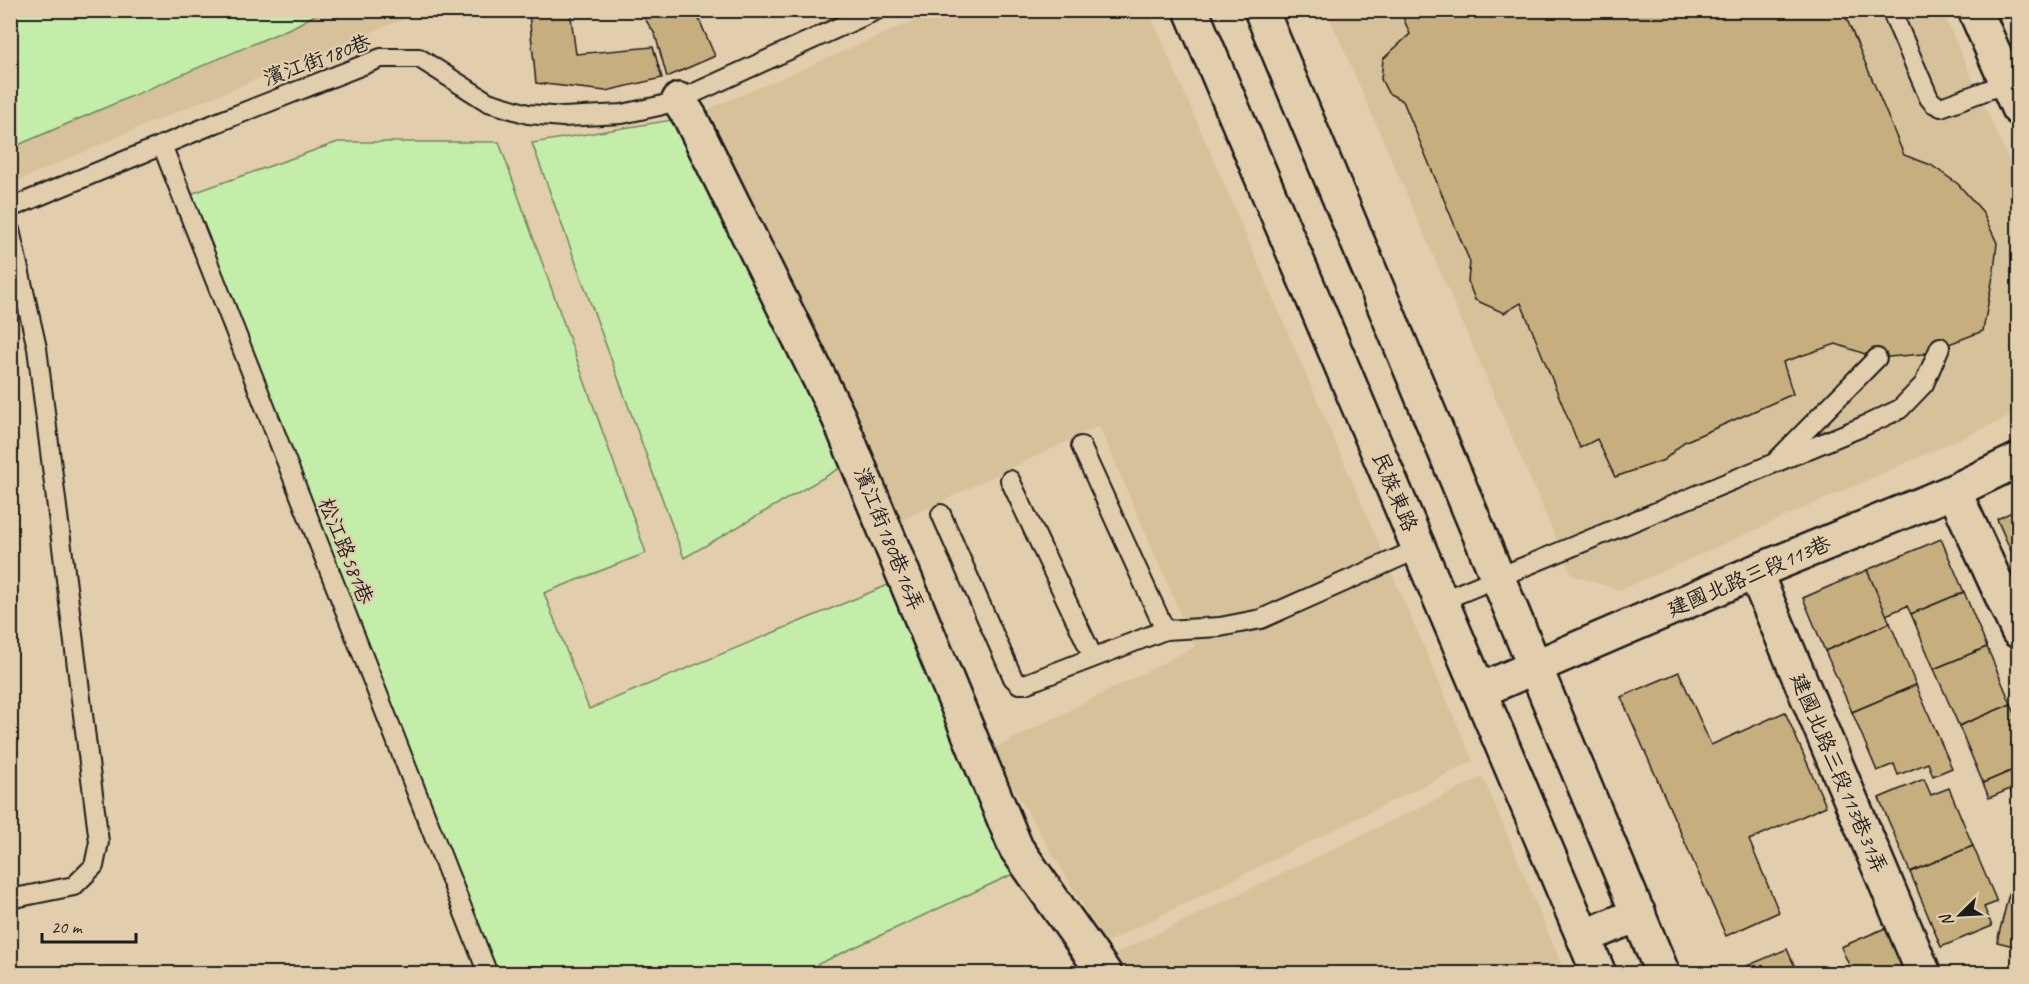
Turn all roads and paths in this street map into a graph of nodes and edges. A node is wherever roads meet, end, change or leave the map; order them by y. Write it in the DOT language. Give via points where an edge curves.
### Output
graph roads {
  1 [pos="877,10"];
  2 [pos="1191,10"];
  3 [pos="1261,10"];
  4 [pos="1891,10"];
  5 [pos="1975,10"];
  6 [pos="2013,96"];
  7 [pos="679,100"];
  8 [pos="162,145"];
  9 [pos="10,208"];
  10 [pos="10,230"];
  11 [pos="1940,347"];
  12 [pos="1877,358"];
  13 [pos="1081,446"];
  14 [pos="2019,460"];
  15 [pos="1772,464"];
  16 [pos="1010,480"];
  17 [pos="1954,491"];
  18 [pos="941,514"];
  19 [pos="1419,549"];
  20 [pos="1755,572"];
  21 [pos="1498,577"];
  22 [pos="1441,601"];
  23 [pos="1165,630"];
  24 [pos="2019,632"];
  25 [pos="1093,657"];
  26 [pos="1536,667"];
  27 [pos="1479,691"];
  28 [pos="10,899"];
  29 [pos="1639,914"];
  30 [pos="1584,937"];
  31 [pos="489,974"];
  32 [pos="1105,974"];
  33 [pos="1599,974"];
  34 [pos="1663,974"];
  35 [pos="1924,974"];
  1 -- 7 [label="lane, 濱江街180巷"];
  2 -- 19 [label="street, 民族東路"];
  3 -- 21 [label="street"];
  4 -- 6 [label="lane" via="1929,98 1936,105"];
  5 -- 6 [label="street"];
  7 -- 8 [label="lane, 濱江街180巷" via="622,114 528,114 488,102 419,58 381,58"];
  7 -- 32 [label="street, 濱江街180巷16弄" via="839,418 1016,848"];
  8 -- 9 [label="lane, 濱江街180巷"];
  8 -- 31 [label="lane, 松江路581巷"];
  10 -- 28 [label="lane" via="37,348 99,842 94,866 74,886"];
  11 -- 15 [label="lane" via="1924,384 1900,409"];
  12 -- 15 [label="lane"];
  13 -- 23 [label="lane"];
  14 -- 17 [label="street, 建國北路三段113巷"];
  15 -- 21 [label="lane"];
  16 -- 25 [label="lane"];
  17 -- 20 [label="street, 建國北路三段113巷"];
  17 -- 24 [label="street"];
  18 -- 25 [label="lane" via="1019,684"];
  19 -- 22 [label="street, 民族東路"];
  19 -- 23 [label="lane" via="1261,619 1220,627"];
  20 -- 26 [label="street, 建國北路三段113巷"];
  20 -- 35 [label="street, 建國北路三段113巷31弄"];
  21 -- 22 [label="lane"];
  21 -- 26 [label="street"];
  22 -- 27 [label="street, 民族東路"];
  23 -- 25 [label="lane"];
  26 -- 27 [label="street, 建國北路三段113巷"];
  26 -- 29 [label="street"];
  27 -- 30 [label="street, 民族東路"];
  29 -- 30 [label="street"];
  29 -- 34 [label="street"];
  30 -- 33 [label="street, 民族東路"];
}
